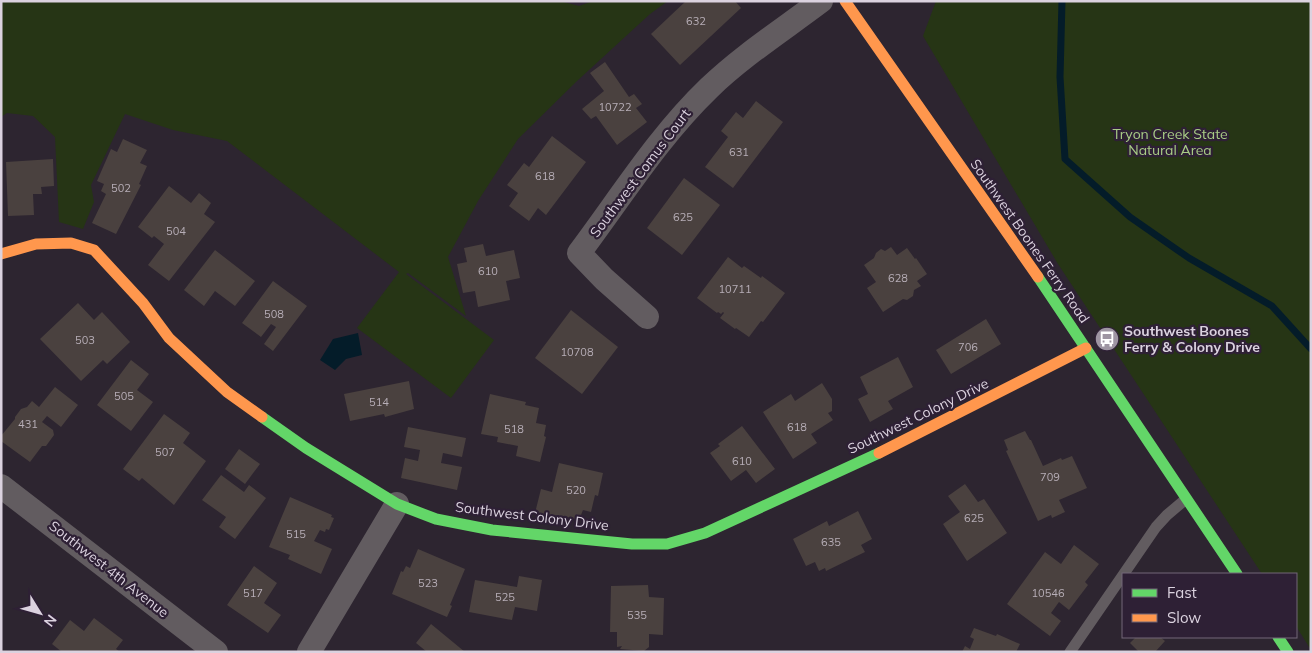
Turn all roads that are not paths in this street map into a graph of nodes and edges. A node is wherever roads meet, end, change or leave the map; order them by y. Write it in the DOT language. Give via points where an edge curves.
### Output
graph roads {
  1 [pos="821,1"];
  2 [pos="845,1"];
  3 [pos="1,254"];
  4 [pos="647,317"];
  5 [pos="1086,348"];
  6 [pos="1,486"];
  7 [pos="1186,499"];
  8 [pos="397,504"];
  9 [pos="1124,573"];
  10 [pos="1236,573"];
  11 [pos="1122,576"];
  12 [pos="1279,638"];
  13 [pos="216,652"];
  14 [pos="309,652"];
  15 [pos="1070,652"];
  16 [pos="1288,652"];
  1 -- 4 [label="street, Southwest Comus Court" via="710,86 661,141 579,253 604,280"];
  2 -- 5 [label="street, Southwest Boones Ferry Road"];
  3 -- 8 [label="street, Southwest Colony Drive" via="36,244 71,243 94,250 143,303 169,338 227,392 306,448"];
  5 -- 7 [label="street, Southwest Boones Ferry Road"];
  5 -- 8 [label="street, Southwest Colony Drive" via="893,446 705,533 667,544 632,544 492,530 436,519"];
  6 -- 13 [label="street, Southwest 4th Avenue"];
  7 -- 9 [label="lane" via="1156,527"];
  7 -- 10 [label="street, Southwest Boones Ferry Road"];
  8 -- 14 [label="street"];
  11 -- 15 [label="lane"];
  12 -- 16 [label="street"];
}
